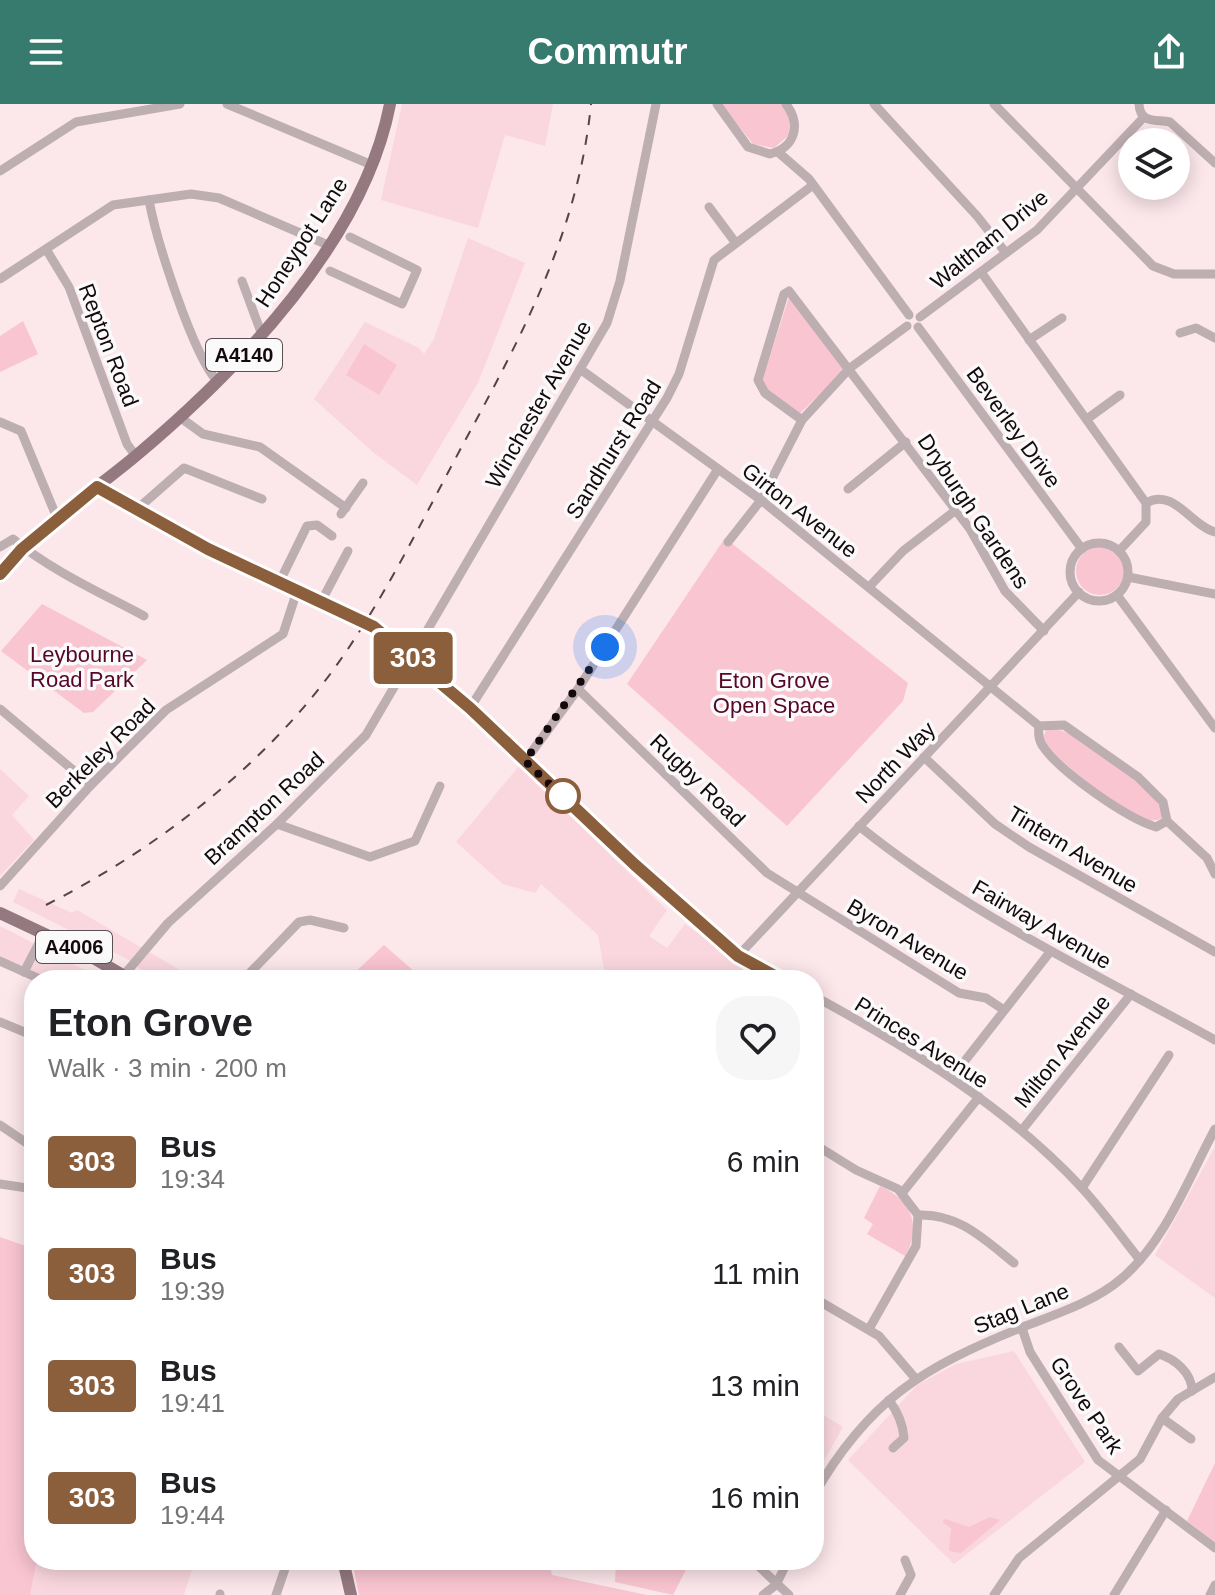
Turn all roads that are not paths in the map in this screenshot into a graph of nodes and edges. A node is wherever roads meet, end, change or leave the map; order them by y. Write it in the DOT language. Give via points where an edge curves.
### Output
graph roads {
  1 [pos="180,104"];
  2 [pos="227,104"];
  3 [pos="390,104"];
  4 [pos="656,104"];
  5 [pos="717,104"];
  6 [pos="802,104"];
  7 [pos="874,104"];
  8 [pos="994,104"];
  9 [pos="1139,104"];
  10 [pos="789,108"];
  11 [pos="1144,117"];
  12 [pos="791,139"];
  13 [pos="778,152"];
  14 [pos="1215,163"];
  15 [pos="372,165"];
  16 [pos="0,171"];
  17 [pos="811,182"];
  18 [pos="1077,189"];
  19 [pos="149,200"];
  20 [pos="709,207"];
  21 [pos="350,237"];
  22 [pos="735,242"];
  23 [pos="328,245"];
  24 [pos="46,249"];
  25 [pos="1006,253"];
  26 [pos="330,271"];
  27 [pos="981,272"];
  28 [pos="1215,274"];
  29 [pos="0,279"];
  30 [pos="242,281"];
  31 [pos="1062,318"];
  32 [pos="914,321"];
  33 [pos="1180,333"];
  34 [pos="262,335"];
  35 [pos="1215,338"];
  36 [pos="1029,340"];
  37 [pos="850,368"];
  38 [pos="580,369"];
  39 [pos="218,382"];
  40 [pos="1120,395"];
  41 [pos="181,418"];
  42 [pos="1087,419"];
  43 [pos="802,420"];
  44 [pos="654,421"];
  45 [pos="0,422"];
  46 [pos="906,442"];
  47 [pos="136,456"];
  48 [pos="718,469"];
  49 [pos="363,483"];
  50 [pos="97,487"];
  51 [pos="848,489"];
  52 [pos="262,499"];
  53 [pos="761,500"];
  54 [pos="1146,503"];
  55 [pos="956,510"];
  56 [pos="135,511"];
  57 [pos="57,518"];
  58 [pos="1215,532"];
  59 [pos="332,536"];
  60 [pos="728,542"];
  61 [pos="0,547"];
  62 [pos="22,549"];
  63 [pos="1082,549"];
  64 [pos="348,551"];
  65 [pos="1119,551"];
  66 [pos="0,574"];
  67 [pos="1128,577"];
  68 [pos="279,583"];
  69 [pos="869,587"];
  70 [pos="297,591"];
  71 [pos="1079,592"];
  72 [pos="1215,594"];
  73 [pos="1117,595"];
  74 [pos="321,602"];
  75 [pos="144,616"];
  76 [pos="1044,631"];
  77 [pos="410,655"];
  78 [pos="991,687"];
  79 [pos="578,689"];
  80 [pos="470,708"];
  81 [pos="0,709"];
  82 [pos="1039,726"];
  83 [pos="1215,728"];
  84 [pos="924,757"];
  85 [pos="525,761"];
  86 [pos="91,785"];
  87 [pos="440,786"];
  88 [pos="1167,821"];
  89 [pos="277,824"];
  90 [pos="859,826"];
  91 [pos="1215,874"];
  92 [pos="0,886"];
  93 [pos="796,893"];
  94 [pos="0,913"];
  95 [pos="344,928"];
  96 [pos="43,935"];
  97 [pos="1050,952"];
  98 [pos="1215,952"];
  99 [pos="738,956"];
  100 [pos="0,961"];
  101 [pos="25,970"];
  102 [pos="112,970"];
  103 [pos="134,970"];
  104 [pos="253,970"];
  105 [pos="764,970"];
  106 [pos="24,972"];
  107 [pos="1131,994"];
  108 [pos="824,1003"];
  109 [pos="1004,1010"];
  110 [pos="0,1022"];
  111 [pos="24,1032"];
  112 [pos="1215,1040"];
  113 [pos="1169,1055"];
  114 [pos="953,1076"];
  115 [pos="979,1097"];
  116 [pos="0,1125"];
  117 [pos="1215,1129"];
  118 [pos="1022,1130"];
  119 [pos="24,1141"];
  120 [pos="824,1149"];
  121 [pos="0,1184"];
  122 [pos="24,1188"];
  123 [pos="1082,1188"];
  124 [pos="903,1192"];
  125 [pos="918,1215"];
  126 [pos="1140,1260"];
  127 [pos="1014,1263"];
  128 [pos="824,1304"];
  129 [pos="1022,1328"];
  130 [pos="869,1329"];
  131 [pos="1119,1347"];
  132 [pos="1215,1377"];
  133 [pos="915,1378"];
  134 [pos="1192,1391"];
  135 [pos="889,1400"];
  136 [pos="1162,1418"];
  137 [pos="1191,1439"];
  138 [pos="893,1448"];
  139 [pos="1118,1475"];
  140 [pos="824,1479"];
  141 [pos="1166,1510"];
  142 [pos="1215,1548"];
  143 [pos="905,1560"];
  144 [pos="285,1570"];
  145 [pos="345,1570"];
  146 [pos="762,1570"];
  147 [pos="783,1570"];
  148 [pos="776,1585"];
  149 [pos="1215,1585"];
  150 [pos="276,1595"];
  151 [pos="351,1595"];
  152 [pos="763,1595"];
  153 [pos="789,1595"];
  154 [pos="900,1595"];
  155 [pos="994,1595"];
  156 [pos="1114,1595"];
  157 [pos="1210,1595"];
  1 -- 16 [label="street" via="76,122"];
  2 -- 15 [label="street"];
  3 -- 15 [label="main road, Honeypot Lane / A4140"];
  4 -- 38 [label="street, Winchester Avenue" via="620,281 607,323"];
  5 -- 13 [label="street" via="748,147"];
  6 -- 10 [label="street"];
  7 -- 25 [label="street"];
  8 -- 18 [label="street"];
  9 -- 11 [label="street"];
  10 -- 12 [label="street" via="795,125"];
  11 -- 14 [label="street" via="1170,122"];
  11 -- 18 [label="street, Waltham Drive"];
  12 -- 13 [label="street"];
  12 -- 17 [label="street, Beverley Drive"];
  13 -- 17 [label="street, Beverley Drive"];
  15 -- 23 [label="main road, Honeypot Lane / A4140"];
  17 -- 22 [label="street, Sandhurst Road"];
  17 -- 32 [label="street, Beverley Drive"];
  18 -- 25 [label="street, Waltham Drive"];
  18 -- 28 [label="street" via="1153,266 1174,274"];
  19 -- 23 [label="street" via="191,194 219,198"];
  19 -- 24 [label="street" via="113,205"];
  19 -- 39 [label="street" via="156,234 203,360"];
  20 -- 22 [label="street"];
  21 -- 26 [label="street" via="417,270 402,304"];
  22 -- 44 [label="street, Sandhurst Road" via="714,260 679,374"];
  23 -- 34 [label="main road, Honeypot Lane / A4140"];
  24 -- 29 [label="street"];
  24 -- 47 [label="street, Repton Road" via="69,287"];
  25 -- 27 [label="street, Waltham Drive"];
  27 -- 32 [label="street, Waltham Drive"];
  27 -- 36 [label="street"];
  30 -- 34 [label="street"];
  31 -- 36 [label="street"];
  32 -- 37 [label="street, Waltham Drive"];
  32 -- 63 [label="street, Beverley Drive"];
  33 -- 35 [label="street" via="1196,328"];
  34 -- 39 [label="main road, Honeypot Lane / A4140"];
  36 -- 42 [label="street"];
  37 -- 43 [label="street, Waltham Drive"];
  37 -- 43 [label="street, Dryburgh Gardens" via="795,294 784,294 758,380 765,393"];
  37 -- 46 [label="street, Dryburgh Gardens"];
  38 -- 44 [label="street, Girton Avenue"];
  38 -- 77 [label="street, Winchester Avenue"];
  39 -- 41 [label="main road, Honeypot Lane / A4140"];
  40 -- 42 [label="street"];
  41 -- 47 [label="main road, Honeypot Lane / A4140"];
  41 -- 49 [label="street" via="203,434 260,447 344,511"];
  42 -- 54 [label="street"];
  43 -- 53 [label="street, Waltham Drive"];
  44 -- 48 [label="street, Girton Avenue"];
  44 -- 80 [label="street, Sandhurst Road"];
  45 -- 57 [label="street" via="21,431"];
  46 -- 51 [label="street"];
  46 -- 55 [label="street, Dryburgh Gardens"];
  47 -- 50 [label="main road, Honeypot Lane / A4140"];
  48 -- 53 [label="street, Girton Avenue"];
  48 -- 79 [label="street"];
  50 -- 56 [label="street"];
  50 -- 57 [label="main road, Honeypot Lane / A4140"];
  52 -- 56 [label="street" via="184,468"];
  53 -- 60 [label="street, Waltham Drive"];
  53 -- 69 [label="street, Girton Avenue"];
  54 -- 58 [label="street" via="1161,498 1172,502"];
  54 -- 65 [label="street" via="1146,522"];
  55 -- 69 [label="street" via="903,551"];
  55 -- 76 [label="street, Dryburgh Gardens" via="1005,591"];
  56 -- 68 [label="street"];
  57 -- 62 [label="main road, Honeypot Lane / A4140"];
  59 -- 68 [label="street" via="317,525 307,526"];
  61 -- 62 [label="street" via="13,539"];
  62 -- 66 [label="main road, Honeypot Lane / A4140"];
  62 -- 75 [label="street"];
  63 -- 65 [label="street" via="1097,543"];
  63 -- 71 [label="street" via="1070,571"];
  64 -- 74 [label="street"];
  65 -- 67 [label="street"];
  67 -- 72 [label="street"];
  67 -- 73 [label="street"];
  68 -- 70 [label="street"];
  69 -- 78 [label="street, Girton Avenue"];
  70 -- 74 [label="street"];
  70 -- 86 [label="street, Berkeley Road" via="283,634 168,708"];
  71 -- 73 [label="street" via="1103,601"];
  71 -- 76 [label="street, North Way"];
  73 -- 83 [label="street"];
  74 -- 77 [label="street, bridge" via="356,616"];
  76 -- 78 [label="street, North Way"];
  77 -- 80 [label="street"];
  77 -- 89 [label="street, Brampton Road" via="366,735"];
  78 -- 82 [label="street, Girton Avenue"];
  78 -- 84 [label="street, North Way"];
  79 -- 85 [label="street"];
  79 -- 93 [label="street, Rugby Road" via="767,873"];
  80 -- 85 [label="street"];
  81 -- 86 [label="street"];
  82 -- 88 [label="street" via="1064,725 1120,764 1158,795 1167,808"];
  82 -- 88 [label="street" via="1043,747 1111,803 1156,827"];
  84 -- 90 [label="street, North Way"];
  84 -- 98 [label="street, Tintern Avenue" via="995,824 1029,847"];
  85 -- 99 [label="street"];
  86 -- 92 [label="street, Berkeley Road"];
  87 -- 89 [label="street" via="415,841 370,857"];
  88 -- 91 [label="street" via="1199,849"];
  89 -- 103 [label="street, Brampton Road" via="168,923"];
  90 -- 93 [label="street, North Way"];
  90 -- 97 [label="street, Fairway Avenue" via="1008,930"];
  93 -- 99 [label="street, North Way"];
  93 -- 109 [label="street, Byron Avenue" via="959,993 986,998"];
  94 -- 96 [label="main road, A4006"];
  95 -- 104 [label="street" via="299,922"];
  96 -- 101 [label="street"];
  96 -- 102 [label="main road, A4006"];
  97 -- 107 [label="street, Fairway Avenue"];
  97 -- 109 [label="street"];
  99 -- 105 [label="street"];
  100 -- 106 [label="street"];
  107 -- 112 [label="street, Fairway Avenue"];
  107 -- 118 [label="street, Milton Avenue"];
  108 -- 114 [label="street, Princes Avenue"];
  109 -- 114 [label="street"];
  110 -- 111 [label="street"];
  113 -- 123 [label="street"];
  114 -- 115 [label="street, Princes Avenue"];
  115 -- 118 [label="street, Princes Avenue"];
  115 -- 124 [label="street"];
  116 -- 119 [label="street"];
  117 -- 126 [label="street, Stag Lane"];
  118 -- 123 [label="street, Princes Avenue"];
  120 -- 124 [label="street"];
  121 -- 122 [label="street"];
  123 -- 126 [label="street, Princes Avenue"];
  124 -- 125 [label="street"];
  125 -- 127 [label="street" via="935,1214 964,1225"];
  125 -- 130 [label="street" via="916,1246"];
  126 -- 129 [label="street, Stag Lane" via="1093,1298"];
  128 -- 130 [label="street"];
  129 -- 133 [label="street, Stag Lane" via="945,1359"];
  129 -- 139 [label="street, Grove Park" via="1030,1352 1094,1453"];
  130 -- 133 [label="street"];
  131 -- 134 [label="street" via="1138,1371 1155,1356 1165,1355 1186,1371"];
  132 -- 134 [label="street"];
  133 -- 135 [label="street, Stag Lane"];
  134 -- 136 [label="street"];
  135 -- 138 [label="street" via="904,1438"];
  135 -- 140 [label="street, Stag Lane" via="847,1441"];
  136 -- 137 [label="street"];
  136 -- 139 [label="street" via="1140,1459"];
  139 -- 141 [label="street, Grove Park"];
  139 -- 155 [label="street" via="1015,1561"];
  141 -- 142 [label="street, Grove Park"];
  141 -- 156 [label="street"];
  143 -- 154 [label="street" via="911,1575"];
  144 -- 150 [label="street"];
  145 -- 151 [label="main road"];
  146 -- 148 [label="street"];
  147 -- 148 [label="street"];
  148 -- 152 [label="street"];
  148 -- 153 [label="street"];
  149 -- 157 [label="street"];
}
